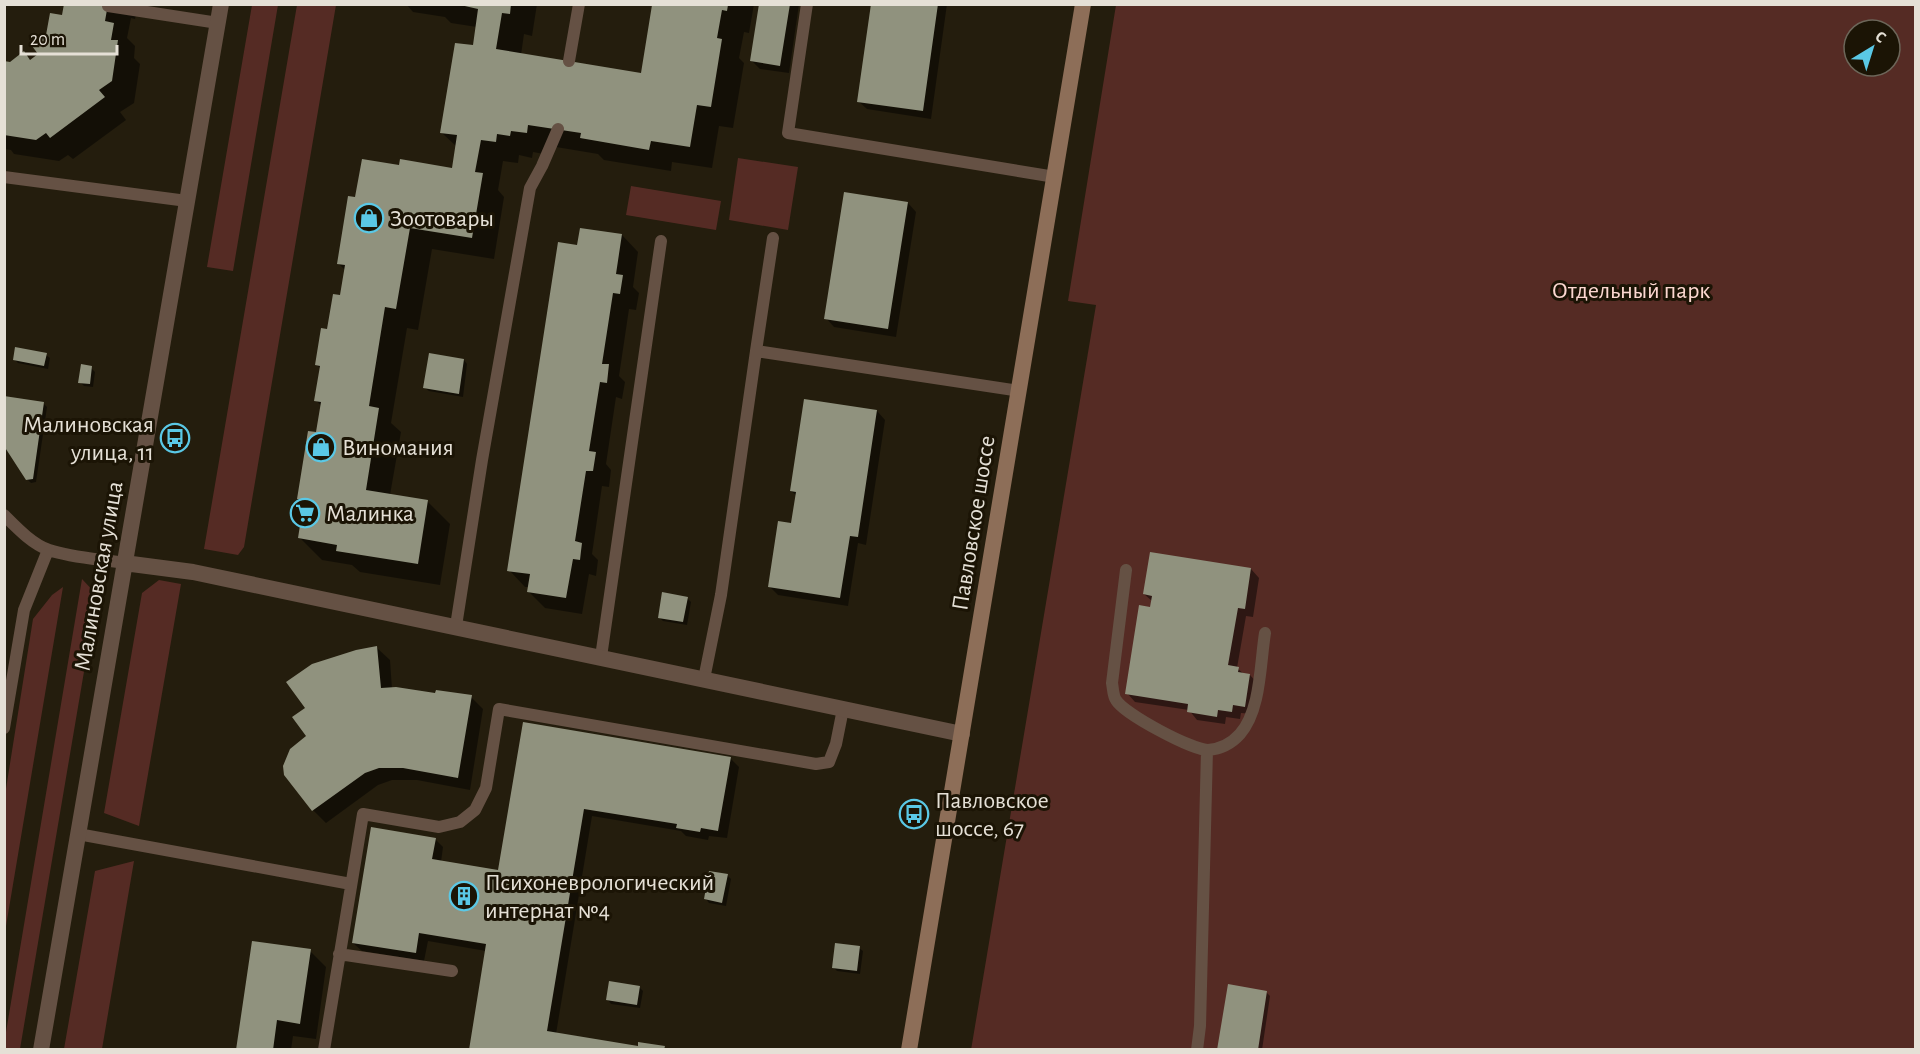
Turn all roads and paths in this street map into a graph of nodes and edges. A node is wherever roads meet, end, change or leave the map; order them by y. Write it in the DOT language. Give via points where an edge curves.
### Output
graph roads {
  1 [pos="221,4"];
  2 [pos="579,4"];
  3 [pos="807,4"];
  4 [pos="1083,4"];
  5 [pos="108,6"];
  6 [pos="218,23"];
  7 [pos="569,61"];
  8 [pos="558,129"];
  9 [pos="4,177"];
  10 [pos="1055,177"];
  11 [pos="187,201"];
  12 [pos="773,238"];
  13 [pos="661,241"];
  14 [pos="756,351"];
  15 [pos="1020,391"];
  16 [pos="4,515"];
  17 [pos="48,550"];
  18 [pos="124,562"];
  19 [pos="1126,570"];
  20 [pos="456,626"];
  21 [pos="1265,633"];
  22 [pos="601,657"];
  23 [pos="704,679"];
  24 [pos="843,709"];
  25 [pos="4,728"];
  26 [pos="962,734"];
  27 [pos="1207,750"];
  28 [pos="78,834"];
  29 [pos="351,884"];
  30 [pos="339,954"];
  31 [pos="452,971"];
  32 [pos="41,1050"];
  33 [pos="324,1050"];
  34 [pos="909,1050"];
  35 [pos="1197,1050"];
  1 -- 6 [label="street, Малиновская улица"];
  2 -- 7 [label="lane"];
  3 -- 10 [label="lane" via="789,133"];
  4 -- 10 [label="main road, Павловское шоссе"];
  5 -- 6 [label="lane"];
  6 -- 11 [label="street, Малиновская улица"];
  8 -- 20 [label="lane" via="530,188"];
  9 -- 11 [label="lane"];
  10 -- 15 [label="main road, Павловское шоссе"];
  11 -- 18 [label="street, Малиновская улица"];
  12 -- 14 [label="lane"];
  13 -- 22 [label="lane"];
  14 -- 15 [label="lane"];
  14 -- 23 [label="lane" via="721,595"];
  15 -- 26 [label="main road, Павловское шоссе"];
  16 -- 17 [label="lane" via="23,534"];
  17 -- 18 [label="lane"];
  17 -- 25 [label="lane" via="24,610"];
  18 -- 20 [label="street" via="193,572"];
  18 -- 28 [label="street, Малиновская улица"];
  19 -- 27 [label="lane" via="1112,682 1116,700 1127,712 1190,746"];
  20 -- 22 [label="street"];
  21 -- 27 [label="lane" via="1254,709 1248,724 1224,747"];
  22 -- 23 [label="street"];
  23 -- 24 [label="street"];
  24 -- 26 [label="street"];
  24 -- 29 [label="lane" via="829,762 816,764 499,709 486,788 475,810 460,822 439,827 363,814"];
  26 -- 34 [label="main road, Павловское шоссе"];
  27 -- 35 [label="lane"];
  28 -- 29 [label="lane"];
  28 -- 32 [label="street, Малиновская улица"];
  29 -- 30 [label="lane"];
  30 -- 31 [label="lane"];
  30 -- 33 [label="lane"];
}
